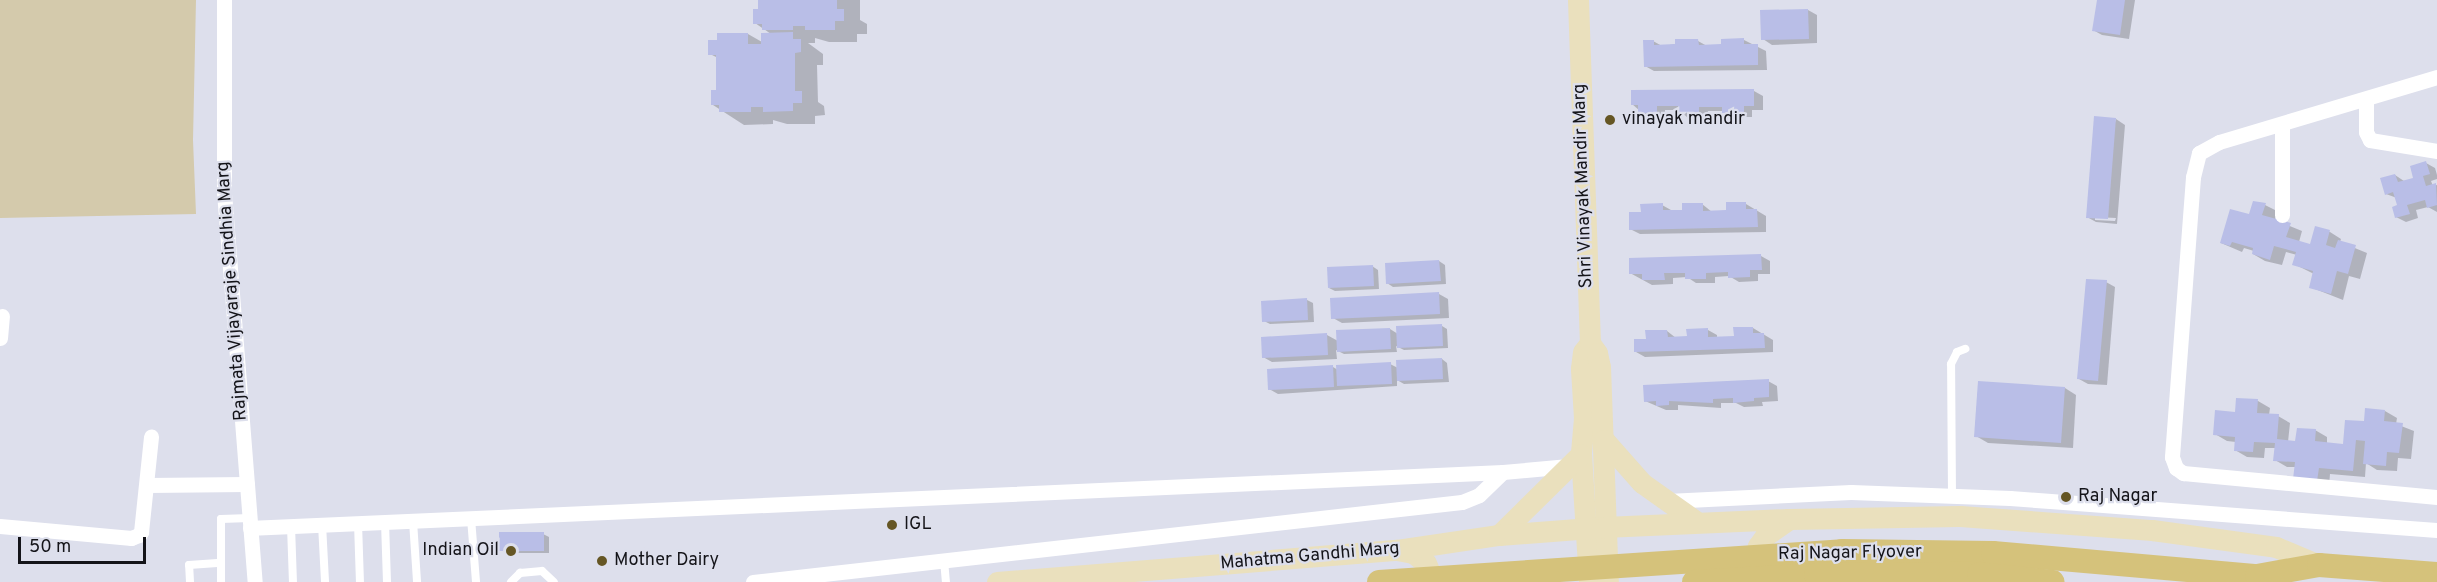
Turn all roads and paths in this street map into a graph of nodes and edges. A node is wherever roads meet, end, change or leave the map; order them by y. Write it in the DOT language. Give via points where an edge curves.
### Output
graph roads {
  1 [pos="224,0"];
  2 [pos="1578,0"];
  3 [pos="2437,77"];
  4 [pos="2366,100"];
  5 [pos="2282,124"];
  6 [pos="2437,151"];
  7 [pos="2282,215"];
  8 [pos="2,316"];
  9 [pos="0,338"];
  10 [pos="1590,343"];
  11 [pos="1965,349"];
  12 [pos="151,437"];
  13 [pos="1604,440"];
  14 [pos="1575,460"];
  15 [pos="1503,472"];
  16 [pos="247,484"];
  17 [pos="147,485"];
  18 [pos="1952,496"];
  19 [pos="2437,497"];
  20 [pos="1666,501"];
  21 [pos="2155,509"];
  22 [pos="471,518"];
  23 [pos="1789,519"];
  24 [pos="413,520"];
  25 [pos="385,522"];
  26 [pos="1697,522"];
  27 [pos="250,523"];
  28 [pos="358,523"];
  29 [pos="322,524"];
  30 [pos="0,526"];
  31 [pos="291,526"];
  32 [pos="1595,528"];
  33 [pos="2152,530"];
  34 [pos="2437,530"];
  35 [pos="1499,535"];
  36 [pos="1397,550"];
  37 [pos="944,558"];
  38 [pos="221,563"];
  39 [pos="2319,565"];
  40 [pos="2437,574"];
  41 [pos="852,576"];
  42 [pos="780,580"];
  43 [pos="190,582"];
  44 [pos="221,582"];
  45 [pos="255,582"];
  46 [pos="293,582"];
  47 [pos="326,582"];
  48 [pos="360,582"];
  49 [pos="387,582"];
  50 [pos="417,582"];
  51 [pos="476,582"];
  52 [pos="511,582"];
  53 [pos="554,582"];
  54 [pos="753,582"];
  55 [pos="946,582"];
  56 [pos="997,582"];
  57 [pos="1379,582"];
  58 [pos="1434,582"];
  59 [pos="1589,582"];
  60 [pos="1608,582"];
  61 [pos="1694,582"];
  62 [pos="1759,582"];
  63 [pos="2053,582"];
  1 -- 16 [label="street, Rajmata Vijayaraje Sindhia Marg" via="224,192"];
  2 -- 10 [label="street, Shri Vinayak Mandir Marg"];
  3 -- 4 [label="street"];
  4 -- 5 [label="street"];
  4 -- 6 [label="street" via="2366,132 2370,140"];
  5 -- 7 [label="street"];
  5 -- 19 [label="street" via="2209,146 2199,153 2195,165 2172,457 2176,468 2183,473"];
  8 -- 9 [label="street"];
  10 -- 13 [label="street" via="1598,353"];
  10 -- 14 [label="street, Shri Vinayak Mandir Marg" via="1583,352 1584,418"];
  11 -- 18 [label="lane" via="1957,352 1952,363"];
  12 -- 17 [label="street"];
  13 -- 20 [label="street" via="1642,483"];
  13 -- 32 [label="street"];
  14 -- 15 [label="street"];
  14 -- 32 [label="street"];
  14 -- 35 [label="street"];
  15 -- 22 [label="street"];
  15 -- 37 [label="street" via="1479,495 1462,502"];
  16 -- 17 [label="street"];
  16 -- 27 [label="street, Rajmata Vijayaraje Sindhia Marg"];
  17 -- 30 [label="street" via="141,532 131,538"];
  18 -- 20 [label="street" via="1851,492"];
  18 -- 21 [label="street"];
  20 -- 26 [label="street"];
  21 -- 33 [label="street"];
  21 -- 34 [label="street"];
  22 -- 24 [label="street"];
  22 -- 51 [label="lane"];
  23 -- 26 [label="street, Mahatma Gandhi Marg"];
  23 -- 33 [label="street, Mahatma Gandhi Marg" via="1960,516"];
  23 -- 62 [label="street" via="1758,546 1754,558"];
  24 -- 25 [label="street"];
  24 -- 50 [label="lane"];
  25 -- 28 [label="street"];
  25 -- 49 [label="lane"];
  26 -- 32 [label="street, Mahatma Gandhi Marg"];
  27 -- 31 [label="street"];
  27 -- 38 [label="lane" via="221,519"];
  27 -- 45 [label="street, Rajmata Vijayaraje Sindhia Marg"];
  28 -- 29 [label="street"];
  28 -- 48 [label="lane"];
  29 -- 31 [label="street"];
  29 -- 47 [label="lane"];
  31 -- 46 [label="lane"];
  32 -- 35 [label="street, Mahatma Gandhi Marg"];
  32 -- 59 [label="street"];
  32 -- 60 [label="street"];
  33 -- 39 [label="street, Mahatma Gandhi Marg" via="2276,547"];
  35 -- 36 [label="street, Mahatma Gandhi Marg"];
  36 -- 56 [label="street, Mahatma Gandhi Marg"];
  36 -- 58 [label="street" via="1413,553 1426,563"];
  37 -- 41 [label="street"];
  37 -- 55 [label="lane"];
  38 -- 43 [label="lane" via="189,565"];
  38 -- 44 [label="lane"];
  39 -- 40 [label="main road"];
  39 -- 57 [label="main road, Raj Nagar Flyover" via="2257,576 1993,553 1842,551"];
  41 -- 42 [label="street"];
  42 -- 54 [label="street"];
  52 -- 53 [label="lane" via="520,573 542,571"];
  61 -- 63 [label="main road, Raj Nagar Flyover" via="1816,575 1979,574"];
}
